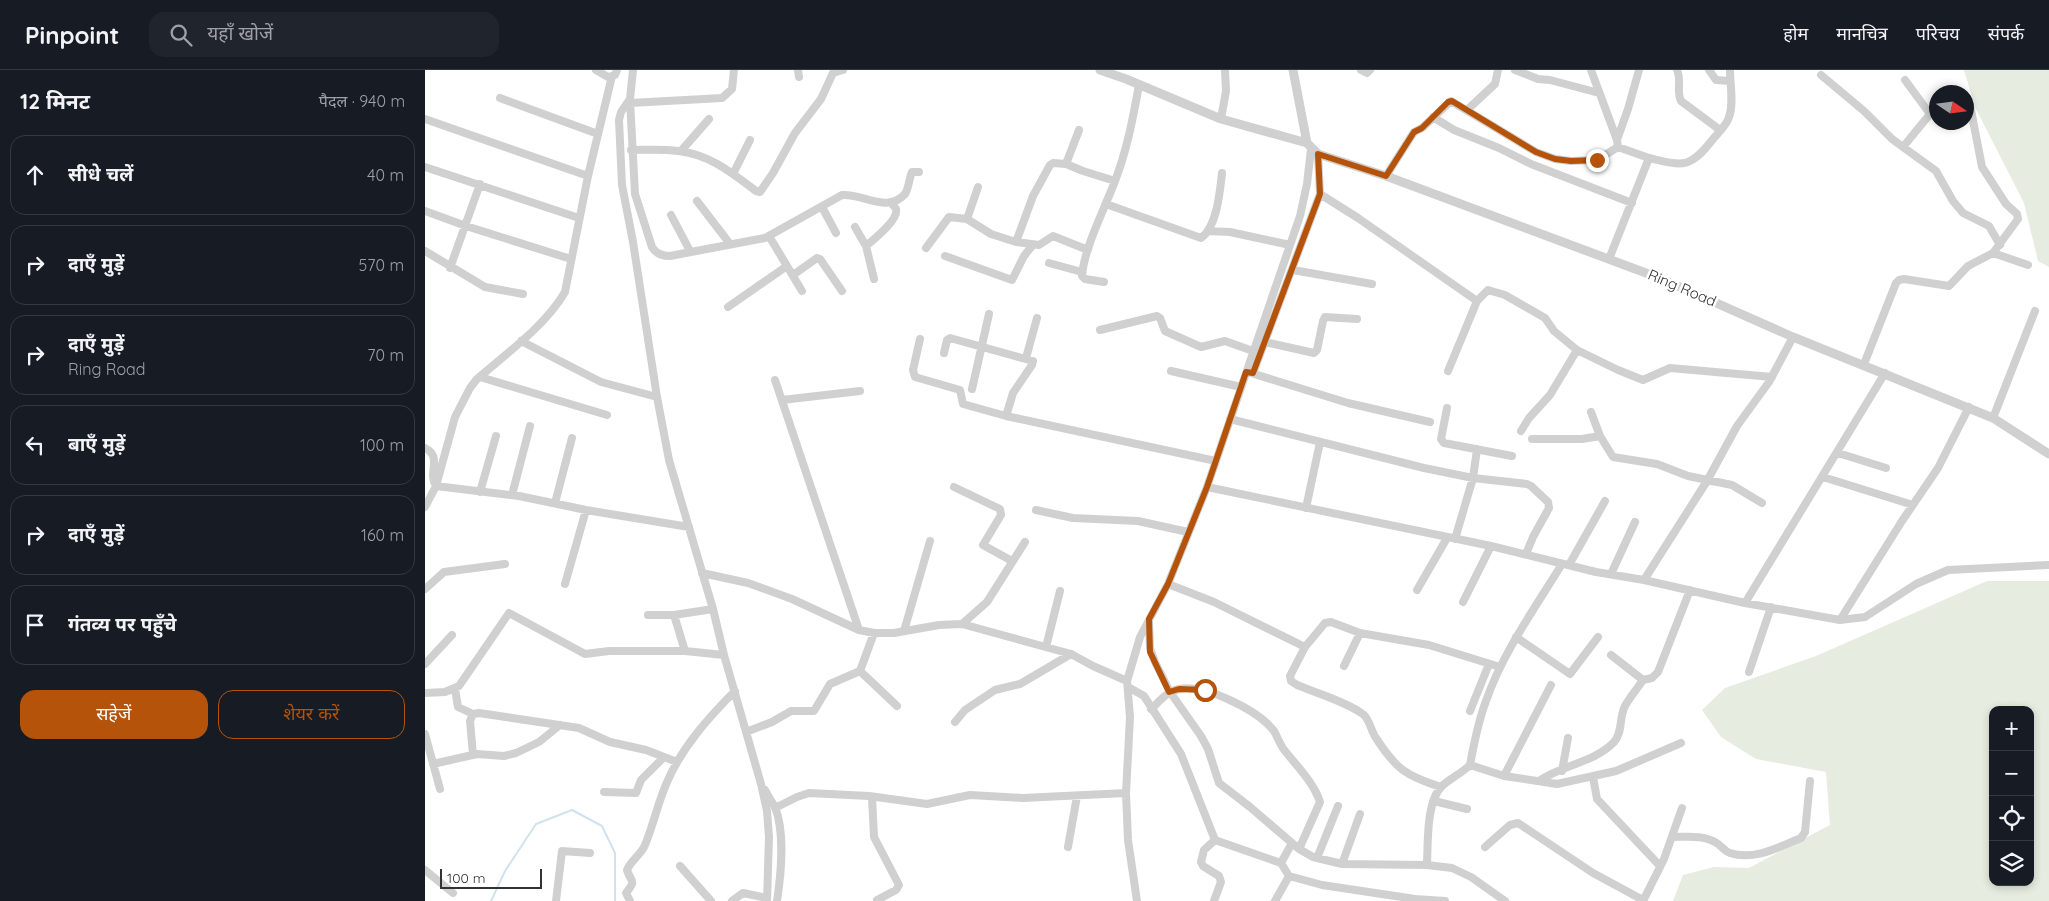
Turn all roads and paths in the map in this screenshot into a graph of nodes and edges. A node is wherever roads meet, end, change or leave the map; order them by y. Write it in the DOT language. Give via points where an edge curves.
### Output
graph roads {
  1 [pos="596,70"];
  2 [pos="633,70"];
  3 [pos="734,70"];
  4 [pos="843,70"];
  5 [pos="1099,70"];
  6 [pos="1225,70"];
  7 [pos="1293,70"];
  8 [pos="1361,70"];
  9 [pos="1371,70"];
  10 [pos="1498,70"];
  11 [pos="1515,70"];
  12 [pos="1591,70"];
  13 [pos="1639,70"];
  14 [pos="1677,70"];
  15 [pos="1709,70"];
  16 [pos="1730,70"];
  17 [pos="615,73"];
  18 [pos="1125,74"];
  19 [pos="1821,75"];
  20 [pos="1730,80"];
  21 [pos="1905,80"];
  22 [pos="1139,85"];
  23 [pos="1599,93"];
  24 [pos="500,98"];
  25 [pos="630,102"];
  26 [pos="1467,110"];
  27 [pos="1433,117"];
  28 [pos="425,119"];
  29 [pos="709,119"];
  30 [pos="1221,119"];
  31 [pos="1974,126"];
  32 [pos="1079,130"];
  33 [pos="1720,130"];
  34 [pos="598,134"];
  35 [pos="750,140"];
  36 [pos="1618,143"];
  37 [pos="1903,147"];
  38 [pos="1312,149"];
  39 [pos="631,150"];
  40 [pos="681,151"];
  41 [pos="1649,158"];
  42 [pos="1066,164"];
  43 [pos="425,167"];
  44 [pos="919,172"];
  45 [pos="1222,173"];
  46 [pos="733,174"];
  47 [pos="588,176"];
  48 [pos="1386,176"];
  49 [pos="1115,181"];
  50 [pos="480,184"];
  51 [pos="978,186"];
  52 [pos="1320,194"];
  53 [pos="697,201"];
  54 [pos="891,203"];
  55 [pos="1631,203"];
  56 [pos="1106,204"];
  57 [pos="822,207"];
  58 [pos="425,211"];
  59 [pos="671,215"];
  60 [pos="579,218"];
  61 [pos="967,220"];
  62 [pos="466,226"];
  63 [pos="855,227"];
  64 [pos="1208,231"];
  65 [pos="836,233"];
  66 [pos="769,236"];
  67 [pos="1016,242"];
  68 [pos="730,244"];
  69 [pos="1290,245"];
  70 [pos="2000,245"];
  71 [pos="867,246"];
  72 [pos="1032,246"];
  73 [pos="926,248"];
  74 [pos="1089,250"];
  75 [pos="425,251"];
  76 [pos="690,251"];
  77 [pos="1993,253"];
  78 [pos="945,256"];
  79 [pos="571,259"];
  80 [pos="1609,259"];
  81 [pos="1049,263"];
  82 [pos="2029,265"];
  83 [pos="787,266"];
  84 [pos="451,268"];
  85 [pos="1293,270"];
  86 [pos="1083,272"];
  87 [pos="793,275"];
  88 [pos="874,279"];
  89 [pos="1104,282"];
  90 [pos="1372,284"];
  91 [pos="802,291"];
  92 [pos="842,291"];
  93 [pos="523,294"];
  94 [pos="1477,301"];
  95 [pos="728,307"];
  96 [pos="2035,311"];
  97 [pos="989,314"];
  98 [pos="1037,318"];
  99 [pos="1357,319"];
  100 [pos="1100,330"];
  101 [pos="1793,337"];
  102 [pos="920,339"];
  103 [pos="521,341"];
  104 [pos="1265,342"];
  105 [pos="981,347"];
  106 [pos="1253,350"];
  107 [pos="1577,350"];
  108 [pos="944,353"];
  109 [pos="1026,358"];
  110 [pos="1864,364"];
  111 [pos="1171,371"];
  112 [pos="1448,371"];
  113 [pos="1249,373"];
  114 [pos="1885,374"];
  115 [pos="1772,376"];
  116 [pos="480,377"];
  117 [pos="775,380"];
  118 [pos="1241,387"];
  119 [pos="971,389"];
  120 [pos="860,391"];
  121 [pos="657,397"];
  122 [pos="782,400"];
  123 [pos="1969,407"];
  124 [pos="1447,408"];
  125 [pos="1591,412"];
  126 [pos="607,415"];
  127 [pos="1006,416"];
  128 [pos="1993,418"];
  129 [pos="1230,419"];
  130 [pos="1430,422"];
  131 [pos="530,426"];
  132 [pos="1521,431"];
  133 [pos="496,436"];
  134 [pos="1600,436"];
  135 [pos="572,438"];
  136 [pos="1533,439"];
  137 [pos="1320,442"];
  138 [pos="425,448"];
  139 [pos="1477,449"];
  140 [pos="1838,453"];
  141 [pos="2049,454"];
  142 [pos="1512,456"];
  143 [pos="1215,460"];
  144 [pos="1886,468"];
  145 [pos="1823,477"];
  146 [pos="1473,478"];
  147 [pos="1707,481"];
  148 [pos="436,486"];
  149 [pos="954,487"];
  150 [pos="1207,487"];
  151 [pos="480,492"];
  152 [pos="512,495"];
  153 [pos="1605,501"];
  154 [pos="555,503"];
  155 [pos="1762,503"];
  156 [pos="1913,505"];
  157 [pos="425,507"];
  158 [pos="1306,508"];
  159 [pos="586,510"];
  160 [pos="1036,510"];
  161 [pos="1635,522"];
  162 [pos="689,527"];
  163 [pos="1188,532"];
  164 [pos="1451,538"];
  165 [pos="930,541"];
  166 [pos="1025,542"];
  167 [pos="1491,546"];
  168 [pos="1526,554"];
  169 [pos="1013,561"];
  170 [pos="505,564"];
  171 [pos="1566,564"];
  172 [pos="2049,566"];
  173 [pos="702,573"];
  174 [pos="1611,574"];
  175 [pos="1644,580"];
  176 [pos="565,584"];
  177 [pos="1168,584"];
  178 [pos="425,589"];
  179 [pos="1417,590"];
  180 [pos="1690,590"];
  181 [pos="1060,591"];
  182 [pos="1463,602"];
  183 [pos="1745,603"];
  184 [pos="1771,607"];
  185 [pos="713,609"];
  186 [pos="648,615"];
  187 [pos="674,615"];
  188 [pos="1149,619"];
  189 [pos="1840,620"];
  190 [pos="962,624"];
  191 [pos="859,630"];
  192 [pos="904,631"];
  193 [pos="874,633"];
  194 [pos="1360,633"];
  195 [pos="452,635"];
  196 [pos="1598,637"];
  197 [pos="1516,638"];
  198 [pos="1046,646"];
  199 [pos="1305,647"];
  200 [pos="685,651"];
  201 [pos="724,654"];
  202 [pos="1071,654"];
  203 [pos="1611,655"];
  204 [pos="425,664"];
  205 [pos="1489,664"];
  206 [pos="1344,666"];
  207 [pos="1501,667"];
  208 [pos="860,671"];
  209 [pos="1749,672"];
  210 [pos="1643,680"];
  211 [pos="1127,684"];
  212 [pos="1551,685"];
  213 [pos="455,689"];
  214 [pos="735,690"];
  215 [pos="1169,692"];
  216 [pos="425,693"];
  217 [pos="897,706"];
  218 [pos="1151,709"];
  219 [pos="1471,711"];
  220 [pos="473,714"];
  221 [pos="955,722"];
  222 [pos="560,726"];
  223 [pos="746,732"];
  224 [pos="425,734"];
  225 [pos="1568,738"];
  226 [pos="1681,743"];
  227 [pos="473,755"];
  228 [pos="664,757"];
  229 [pos="677,762"];
  230 [pos="433,764"];
  231 [pos="1470,764"];
  232 [pos="1562,771"];
  233 [pos="1505,776"];
  234 [pos="1593,776"];
  235 [pos="1539,781"];
  236 [pos="1810,781"];
  237 [pos="761,784"];
  238 [pos="1441,787"];
  239 [pos="440,789"];
  240 [pos="604,792"];
  241 [pos="1126,793"];
  242 [pos="1077,796"];
  243 [pos="872,797"];
  244 [pos="1435,801"];
  245 [pos="1338,806"];
  246 [pos="775,808"];
  247 [pos="1682,808"];
  248 [pos="1467,809"];
  249 [pos="1360,814"];
  250 [pos="1673,837"];
  251 [pos="1215,840"];
  252 [pos="1291,843"];
  253 [pos="1068,847"];
  254 [pos="1485,847"];
  255 [pos="1299,849"];
  256 [pos="590,853"];
  257 [pos="1317,858"];
  258 [pos="1281,863"];
  259 [pos="1342,864"];
  260 [pos="1427,865"];
  261 [pos="680,866"];
  262 [pos="1660,866"];
  263 [pos="425,870"];
  264 [pos="1289,876"];
  265 [pos="453,893"];
  266 [pos="767,899"];
  267 [pos="877,900"];
  268 [pos="1417,900"];
  269 [pos="556,901"];
  270 [pos="630,901"];
  271 [pos="711,901"];
  272 [pos="732,901"];
  273 [pos="777,901"];
  274 [pos="1137,901"];
  275 [pos="1214,901"];
  276 [pos="1275,901"];
  277 [pos="1445,901"];
  278 [pos="1505,901"];
  279 [pos="1643,901"];
  1 -- 17 [label="street" via="605,76"];
  2 -- 25 [label="street"];
  3 -- 25 [label="street" via="732,89 723,98"];
  4 -- 46 [label="street" via="833,73 821,99 795,133 762,191 756,191"];
  5 -- 18 [label="street, Ring Road"];
  6 -- 30 [label="street"];
  7 -- 38 [label="street"];
  8 -- 9 [label="street" via="1367,73"];
  10 -- 26 [label="street" via="1495,84"];
  11 -- 23 [label="street" via="1538,79"];
  12 -- 23 [label="street"];
  13 -- 36 [label="street"];
  14 -- 33 [label="street" via="1681,101"];
  15 -- 20 [label="street" via="1716,80"];
  16 -- 20 [label="street"];
  17 -- 34 [label="street"];
  18 -- 22 [label="street, Ring Road"];
  19 -- 37 [label="street"];
  20 -- 33 [label="street" via="1730,115"];
  21 -- 37 [label="street" via="1930,114"];
  22 -- 30 [label="street, Ring Road"];
  22 -- 49 [label="street" via="1128,146"];
  23 -- 36 [label="street"];
  24 -- 34 [label="street"];
  25 -- 39 [label="street"];
  25 -- 121 [label="street" via="619,120 622,185"];
  26 -- 27 [label="street" via="1451,101"];
  26 -- 36 [label="street" via="1536,152 1555,159 1597,160"];
  27 -- 48 [label="street" via="1414,132"];
  27 -- 55 [label="street" via="1454,130 1531,164"];
  28 -- 47 [label="street"];
  29 -- 40 [label="street"];
  30 -- 38 [label="street, Ring Road"];
  31 -- 70 [label="street" via="1982,167 2006,204 2018,215"];
  32 -- 42 [label="street"];
  33 -- 41 [label="street" via="1702,154 1687,163"];
  34 -- 47 [label="street"];
  35 -- 46 [label="street"];
  36 -- 41 [label="street"];
  37 -- 70 [label="street" via="1936,170 1963,213 1991,228"];
  38 -- 48 [label="street, Ring Road"];
  38 -- 52 [label="street"];
  38 -- 69 [label="street" via="1307,184"];
  39 -- 40 [label="street"];
  39 -- 76 [label="street" via="635,194 652,247 655,252 666,256"];
  40 -- 46 [label="street" via="705,158"];
  41 -- 55 [label="street"];
  42 -- 49 [label="street"];
  42 -- 67 [label="street" via="1050,165 1033,196"];
  43 -- 50 [label="street"];
  44 -- 54 [label="street" via="912,172 905,194"];
  45 -- 64 [label="street" via="1220,199"];
  47 -- 60 [label="street"];
  48 -- 80 [label="street, Ring Road"];
  49 -- 56 [label="street"];
  50 -- 60 [label="street"];
  50 -- 62 [label="street"];
  51 -- 61 [label="street"];
  52 -- 85 [label="street"];
  52 -- 94 [label="street"];
  53 -- 68 [label="street"];
  54 -- 57 [label="street" via="845,194"];
  54 -- 71 [label="street" via="896,213 886,229"];
  55 -- 80 [label="street"];
  56 -- 64 [label="street" via="1199,238"];
  56 -- 74 [label="street"];
  57 -- 65 [label="street"];
  57 -- 66 [label="street"];
  58 -- 62 [label="street"];
  59 -- 76 [label="street"];
  60 -- 79 [label="street"];
  61 -- 67 [label="street" via="991,234"];
  61 -- 73 [label="street" via="947,217"];
  62 -- 79 [label="street"];
  62 -- 84 [label="street"];
  63 -- 71 [label="street"];
  64 -- 69 [label="street" via="1230,232"];
  66 -- 68 [label="street"];
  66 -- 83 [label="street"];
  67 -- 72 [label="street"];
  68 -- 76 [label="street"];
  69 -- 106 [label="street"];
  70 -- 77 [label="street"];
  71 -- 88 [label="street"];
  72 -- 74 [label="street" via="1053,236"];
  72 -- 78 [label="street" via="1012,280"];
  74 -- 86 [label="street"];
  75 -- 84 [label="street"];
  77 -- 82 [label="street"];
  77 -- 110 [label="street" via="1968,266 1949,286 1899,280"];
  79 -- 103 [label="street" via="567,284 560,300"];
  80 -- 101 [label="street, Ring Road"];
  81 -- 86 [label="street"];
  83 -- 87 [label="street"];
  83 -- 95 [label="street"];
  84 -- 93 [label="street" via="491,289"];
  85 -- 90 [label="street"];
  85 -- 104 [label="street"];
  86 -- 89 [label="street" via="1084,278"];
  87 -- 91 [label="street"];
  87 -- 92 [label="street" via="817,258"];
  94 -- 107 [label="street" via="1488,290 1505,295 1545,318 1554,331"];
  94 -- 112 [label="street"];
  96 -- 128 [label="street"];
  97 -- 105 [label="street"];
  98 -- 109 [label="street"];
  99 -- 104 [label="street" via="1325,317 1314,353"];
  100 -- 106 [label="street" via="1157,316 1165,331 1198,346 1225,341"];
  101 -- 110 [label="street, Ring Road"];
  101 -- 115 [label="street"];
  102 -- 127 [label="street" via="913,370 915,377 960,390 963,404"];
  103 -- 116 [label="street"];
  103 -- 121 [label="street" via="601,382"];
  104 -- 113 [label="street"];
  105 -- 108 [label="street" via="950,338"];
  105 -- 109 [label="street"];
  105 -- 119 [label="street"];
  106 -- 113 [label="street"];
  107 -- 115 [label="street" via="1643,380 1670,368"];
  107 -- 132 [label="street" via="1550,395"];
  109 -- 127 [label="street" via="1033,361 1033,365 1015,388"];
  110 -- 114 [label="street, Ring Road"];
  111 -- 118 [label="street"];
  113 -- 118 [label="street"];
  113 -- 130 [label="street" via="1348,403"];
  114 -- 123 [label="street, Ring Road"];
  114 -- 140 [label="street"];
  115 -- 147 [label="street" via="1737,426"];
  116 -- 126 [label="street"];
  116 -- 148 [label="street" via="455,417"];
  117 -- 122 [label="street"];
  118 -- 129 [label="street"];
  120 -- 122 [label="street"];
  121 -- 162 [label="street" via="669,460"];
  122 -- 191 [label="street"];
  123 -- 128 [label="street, Ring Road"];
  123 -- 156 [label="street" via="1938,468"];
  124 -- 139 [label="street" via="1442,442"];
  125 -- 134 [label="street"];
  127 -- 143 [label="street"];
  128 -- 141 [label="street, Ring Road"];
  129 -- 137 [label="street"];
  129 -- 143 [label="street"];
  131 -- 152 [label="street"];
  133 -- 151 [label="street"];
  134 -- 136 [label="street"];
  134 -- 147 [label="street" via="1613,457 1657,464"];
  135 -- 154 [label="street"];
  137 -- 146 [label="street"];
  137 -- 158 [label="street"];
  138 -- 148 [label="street" via="435,459 433,478"];
  139 -- 142 [label="street"];
  139 -- 146 [label="street"];
  140 -- 144 [label="street"];
  140 -- 145 [label="street"];
  143 -- 150 [label="street"];
  145 -- 156 [label="street"];
  145 -- 183 [label="street"];
  146 -- 164 [label="street"];
  146 -- 168 [label="street" via="1527,484 1548,502 1549,511"];
  147 -- 155 [label="street" via="1737,487"];
  147 -- 175 [label="street"];
  148 -- 151 [label="street"];
  148 -- 157 [label="street"];
  149 -- 169 [label="street" via="1000,509 1001,515 983,545"];
  150 -- 158 [label="street"];
  150 -- 163 [label="street"];
  151 -- 152 [label="street"];
  152 -- 154 [label="street"];
  153 -- 171 [label="street"];
  154 -- 159 [label="street"];
  156 -- 189 [label="street"];
  158 -- 164 [label="street"];
  159 -- 162 [label="street"];
  159 -- 176 [label="street"];
  160 -- 163 [label="street" via="1073,518 1138,521"];
  161 -- 174 [label="street"];
  162 -- 173 [label="street"];
  163 -- 177 [label="street"];
  164 -- 167 [label="street"];
  164 -- 179 [label="street"];
  165 -- 192 [label="street"];
  166 -- 169 [label="street"];
  167 -- 168 [label="street"];
  167 -- 182 [label="street"];
  168 -- 171 [label="street"];
  169 -- 190 [label="street" via="987,602"];
  170 -- 178 [label="street" via="444,572"];
  171 -- 174 [label="street"];
  171 -- 197 [label="street"];
  172 -- 189 [label="street" via="1948,570 1916,584 1865,617"];
  173 -- 185 [label="street"];
  173 -- 191 [label="street" via="757,586"];
  174 -- 175 [label="street"];
  175 -- 180 [label="street"];
  177 -- 188 [label="street"];
  177 -- 199 [label="street" via="1214,602"];
  180 -- 183 [label="street"];
  180 -- 210 [label="street" via="1658,672"];
  181 -- 198 [label="street"];
  183 -- 184 [label="street"];
  184 -- 189 [label="street"];
  184 -- 209 [label="street"];
  185 -- 187 [label="street"];
  185 -- 201 [label="street"];
  186 -- 187 [label="street"];
  187 -- 200 [label="street"];
  188 -- 211 [label="street"];
  188 -- 215 [label="street" via="1150,652"];
  190 -- 192 [label="street"];
  190 -- 198 [label="street"];
  191 -- 193 [label="street"];
  192 -- 193 [label="street"];
  193 -- 208 [label="street"];
  194 -- 199 [label="street" via="1334,622 1326,623"];
  194 -- 205 [label="street" via="1429,645"];
  194 -- 206 [label="street"];
  195 -- 204 [label="street"];
  196 -- 197 [label="street" via="1570,674"];
  197 -- 207 [label="street"];
  198 -- 202 [label="street"];
  199 -- 238 [label="street" via="1290,676 1291,681 1361,713 1398,768 1417,780"];
  200 -- 201 [label="street"];
  200 -- 213 [label="street" via="585,654 509,613"];
  201 -- 214 [label="street"];
  202 -- 211 [label="street"];
  202 -- 221 [label="street" via="1020,684 995,690 965,710"];
  203 -- 210 [label="street"];
  205 -- 207 [label="street"];
  205 -- 219 [label="street"];
  207 -- 231 [label="street" via="1480,719"];
  208 -- 217 [label="street"];
  208 -- 223 [label="street" via="830,684 814,712 791,711"];
  210 -- 232 [label="street" via="1626,705 1619,736 1613,743 1593,757"];
  211 -- 218 [label="street" via="1144,696"];
  211 -- 241 [label="street"];
  212 -- 233 [label="street"];
  213 -- 216 [label="street"];
  213 -- 220 [label="street" via="458,707"];
  214 -- 223 [label="street"];
  214 -- 229 [label="street" via="706,722"];
  215 -- 218 [label="street"];
  215 -- 252 [label="street" via="1201,736 1219,783"];
  215 -- 255 [label="street" via="1205,690 1237,703 1273,731 1320,802"];
  218 -- 251 [label="street" via="1181,754"];
  220 -- 222 [label="street"];
  220 -- 227 [label="street" via="470,721"];
  222 -- 227 [label="street" via="539,742 516,753"];
  222 -- 228 [label="street" via="586,730 610,742"];
  223 -- 237 [label="street"];
  224 -- 230 [label="street"];
  225 -- 232 [label="street"];
  226 -- 234 [label="street" via="1616,771"];
  227 -- 230 [label="street"];
  228 -- 229 [label="street"];
  228 -- 240 [label="street" via="641,780 636,793"];
  229 -- 270 [label="street" via="643,850 627,870 633,881 626,893"];
  230 -- 239 [label="street"];
  231 -- 233 [label="street"];
  231 -- 238 [label="street"];
  232 -- 235 [label="street"];
  233 -- 235 [label="street"];
  234 -- 235 [label="street" via="1557,784"];
  234 -- 262 [label="street" via="1597,799"];
  236 -- 250 [label="street" via="1805,832 1801,838 1759,854 1742,855 1726,852 1709,840"];
  237 -- 246 [label="street"];
  237 -- 266 [label="street" via="769,837"];
  238 -- 244 [label="street"];
  241 -- 242 [label="street"];
  241 -- 274 [label="street" via="1128,840"];
  242 -- 243 [label="street" via="1023,798 970,795 927,804"];
  242 -- 253 [label="street"];
  243 -- 246 [label="street" via="804,794"];
  243 -- 267 [label="street" via="874,838 899,885"];
  244 -- 248 [label="street"];
  244 -- 260 [label="street" via="1430,818"];
  245 -- 257 [label="street"];
  246 -- 273 [label="street" via="780,833"];
  247 -- 250 [label="street"];
  249 -- 259 [label="street"];
  250 -- 262 [label="street"];
  251 -- 258 [label="street"];
  251 -- 275 [label="street" via="1204,850 1201,862 1219,876 1220,887"];
  252 -- 255 [label="street"];
  252 -- 258 [label="street"];
  254 -- 279 [label="street" via="1510,825 1518,823 1593,873"];
  255 -- 257 [label="street"];
  256 -- 269 [label="street" via="562,851"];
  257 -- 259 [label="street"];
  258 -- 264 [label="street"];
  259 -- 260 [label="street"];
  260 -- 278 [label="street" via="1460,871"];
  261 -- 271 [label="street"];
  262 -- 279 [label="street"];
  263 -- 265 [label="street"];
  264 -- 268 [label="street" via="1322,885"];
  264 -- 276 [label="street"];
  266 -- 272 [label="street" via="743,893"];
  268 -- 277 [label="street"];
}
